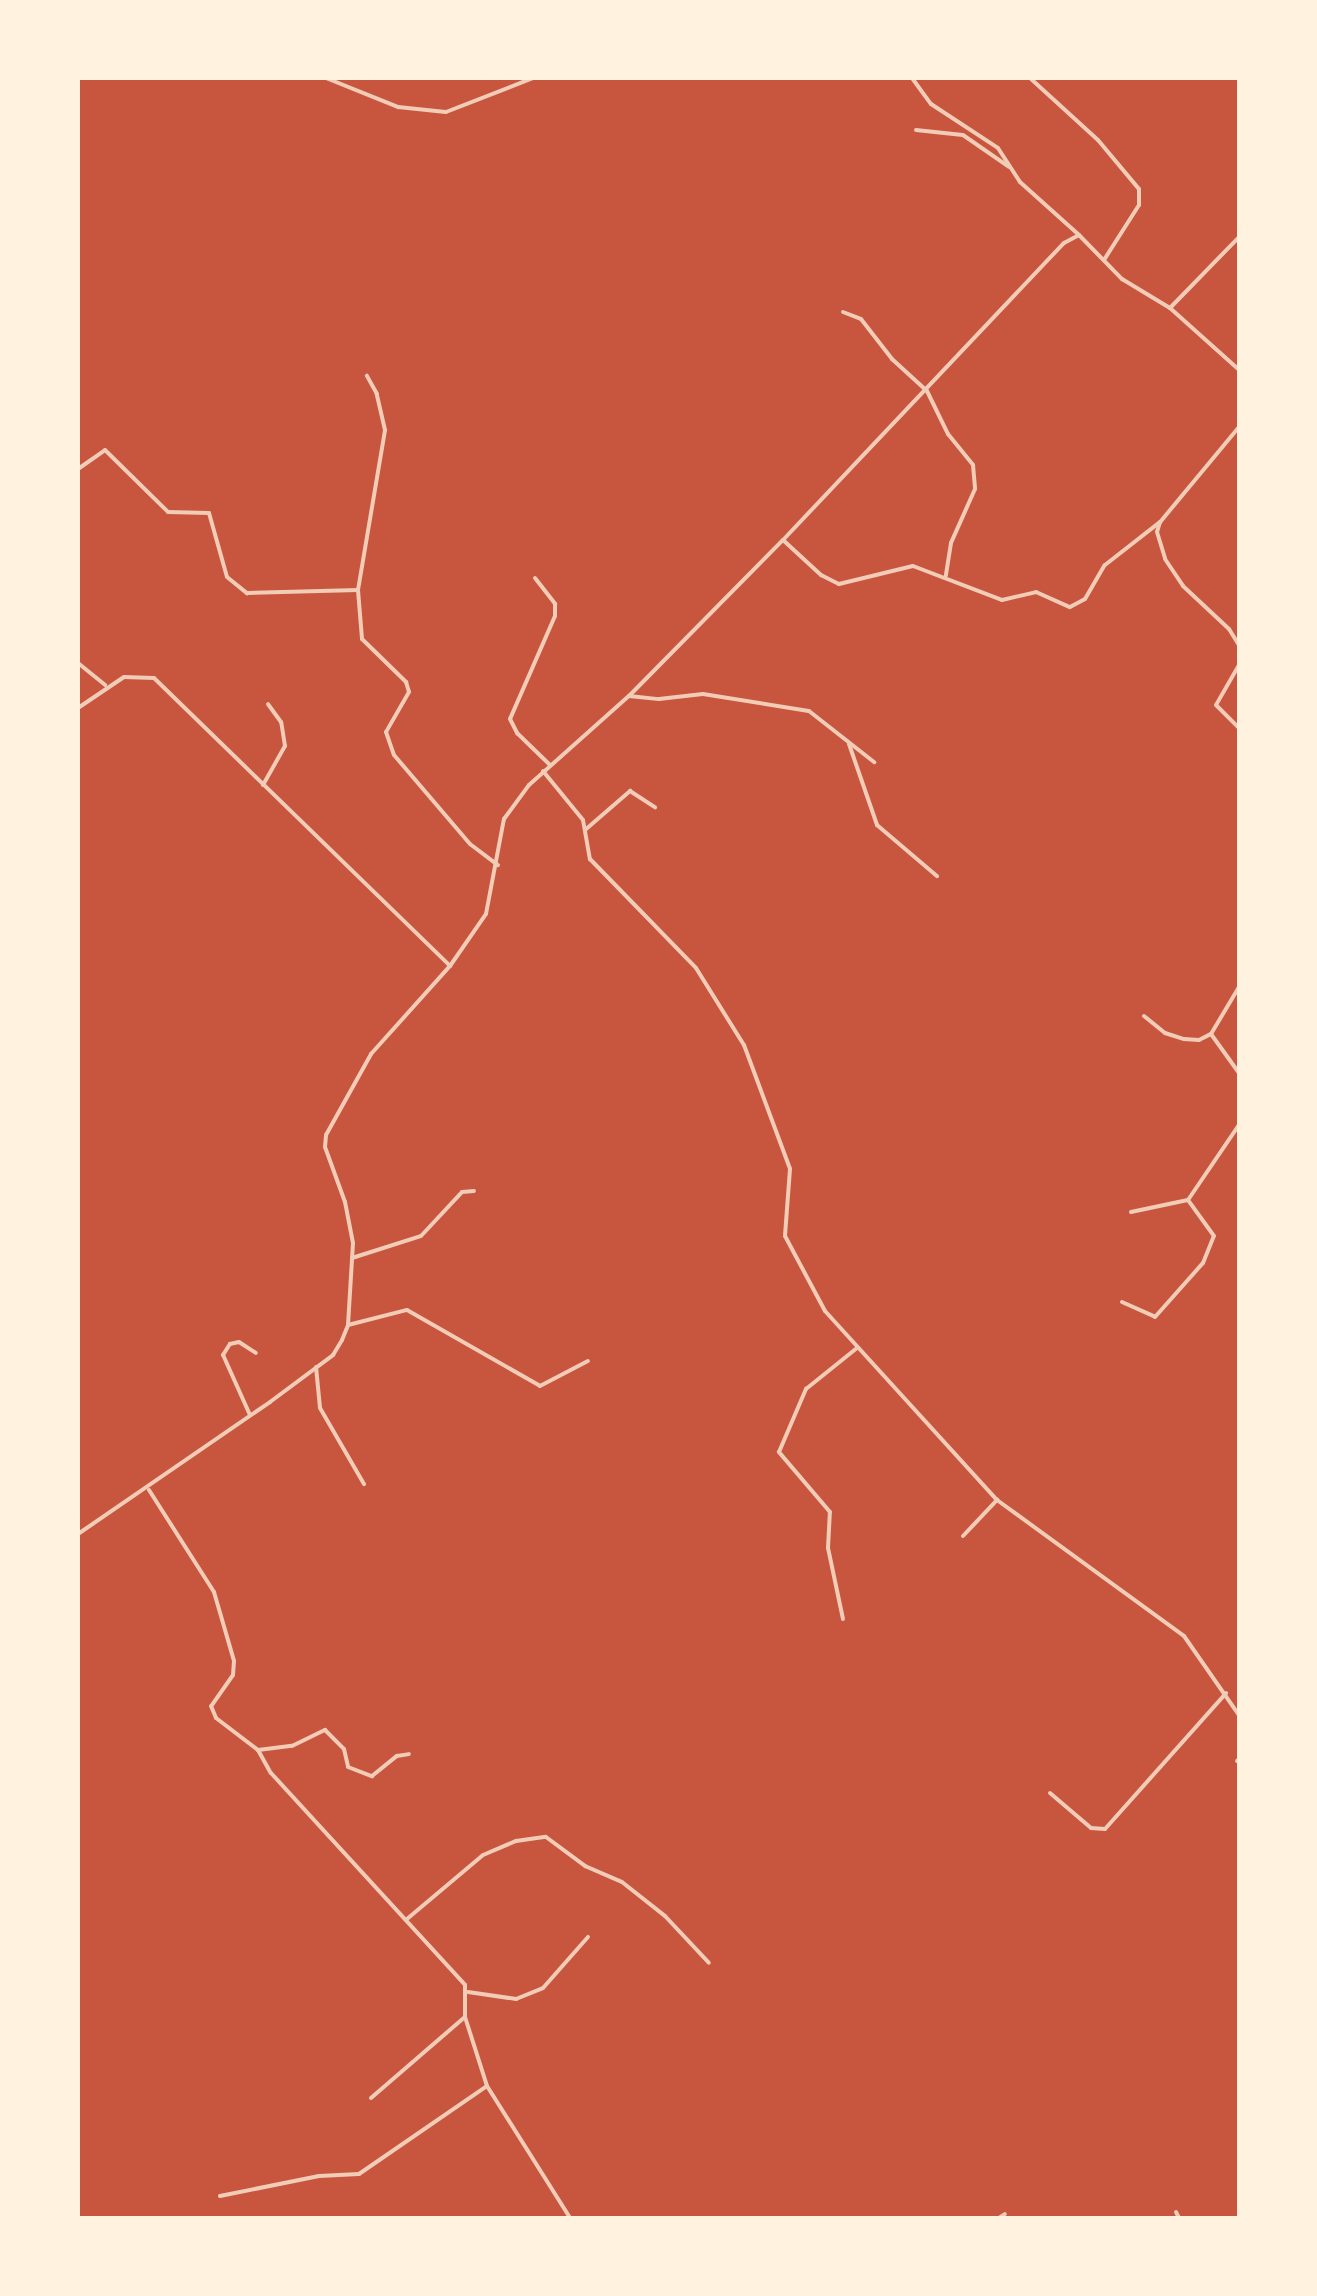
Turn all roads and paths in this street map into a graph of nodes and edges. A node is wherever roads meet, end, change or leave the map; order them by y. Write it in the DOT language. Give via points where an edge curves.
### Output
graph roads {
  1 [pos="326,78"];
  2 [pos="533,78"];
  3 [pos="912,78"];
  4 [pos="1030,78"];
  5 [pos="916,130"];
  6 [pos="1011,168"];
  7 [pos="1079,235"];
  8 [pos="1239,237"];
  9 [pos="1104,260"];
  10 [pos="1170,308"];
  11 [pos="843,312"];
  12 [pos="1239,370"];
  13 [pos="367,376"];
  14 [pos="927,391"];
  15 [pos="1239,427"];
  16 [pos="1233,436"];
  17 [pos="1239,443"];
  18 [pos="78,469"];
  19 [pos="1160,522"];
  20 [pos="783,540"];
  21 [pos="946,573"];
  22 [pos="535,578"];
  23 [pos="358,590"];
  24 [pos="1239,644"];
  25 [pos="78,663"];
  26 [pos="1239,665"];
  27 [pos="105,685"];
  28 [pos="629,696"];
  29 [pos="268,704"];
  30 [pos="78,708"];
  31 [pos="1239,728"];
  32 [pos="848,742"];
  33 [pos="874,762"];
  34 [pos="550,765"];
  35 [pos="543,771"];
  36 [pos="263,785"];
  37 [pos="655,807"];
  38 [pos="585,830"];
  39 [pos="498,865"];
  40 [pos="937,876"];
  41 [pos="450,966"];
  42 [pos="1239,987"];
  43 [pos="1144,1016"];
  44 [pos="1211,1034"];
  45 [pos="1239,1073"];
  46 [pos="1239,1125"];
  47 [pos="474,1191"];
  48 [pos="1188,1200"];
  49 [pos="1131,1212"];
  50 [pos="352,1258"];
  51 [pos="1122,1302"];
  52 [pos="348,1325"];
  53 [pos="857,1348"];
  54 [pos="256,1353"];
  55 [pos="588,1361"];
  56 [pos="316,1367"];
  57 [pos="250,1415"];
  58 [pos="364,1484"];
  59 [pos="149,1490"];
  60 [pos="997,1500"];
  61 [pos="78,1534"];
  62 [pos="963,1536"];
  63 [pos="843,1619"];
  64 [pos="1226,1693"];
  65 [pos="1239,1715"];
  66 [pos="258,1750"];
  67 [pos="409,1754"];
  68 [pos="1050,1793"];
  69 [pos="407,1919"];
  70 [pos="588,1937"];
  71 [pos="709,1963"];
  72 [pos="468,1992"];
  73 [pos="465,2017"];
  74 [pos="487,2086"];
  75 [pos="371,2098"];
  76 [pos="220,2196"];
  77 [pos="1005,2214"];
  78 [pos="570,2217"];
  79 [pos="999,2218"];
  1 -- 2 [label="street" via="398,107 446,112"];
  3 -- 6 [label="street" via="931,104 990,141"];
  4 -- 9 [label="street" via="1098,140 1139,189 1139,205"];
  5 -- 6 [label="street" via="963,135"];
  6 -- 7 [label="street"];
  7 -- 9 [label="street"];
  7 -- 14 [label="street" via="1052,253"];
  8 -- 10 [label="street"];
  9 -- 10 [label="street" via="1152,301"];
  10 -- 12 [label="street"];
  11 -- 14 [label="street" via="861,319 892,359"];
  13 -- 23 [label="street" via="385,430"];
  14 -- 20 [label="street"];
  14 -- 21 [label="street" via="976,475"];
  15 -- 16 [label="street"];
  16 -- 17 [label="street"];
  16 -- 19 [label="street"];
  18 -- 23 [label="street" via="105,450 168,512 209,513 227,577 247,593"];
  19 -- 21 [label="street" via="1105,565 1080,605 1061,607 1036,592 1002,600"];
  19 -- 24 [label="street" via="1165,559"];
  20 -- 21 [label="street" via="821,575 839,584 866,581 902,566"];
  20 -- 28 [label="street"];
  22 -- 34 [label="street" via="555,604 555,616 510,719"];
  23 -- 39 [label="street" via="362,639 406,682 409,692 386,741 450,823"];
  25 -- 27 [label="street"];
  26 -- 31 [label="street" via="1216,705"];
  27 -- 30 [label="street"];
  27 -- 36 [label="street" via="124,677 154,678"];
  28 -- 32 [label="street" via="703,694 809,711"];
  28 -- 34 [label="street"];
  29 -- 36 [label="street" via="281,722 285,746"];
  32 -- 33 [label="street"];
  32 -- 40 [label="street" via="877,825"];
  34 -- 35 [label="street"];
  35 -- 38 [label="street" via="581,817"];
  35 -- 39 [label="street" via="504,819"];
  36 -- 41 [label="street"];
  37 -- 38 [label="street" via="630,791"];
  38 -- 53 [label="street" via="590,859 696,968 744,1045 790,1169 785,1213 789,1247 812,1292"];
  39 -- 41 [label="street" via="486,914"];
  41 -- 50 [label="street" via="371,1054 326,1135 332,1172 345,1202"];
  42 -- 44 [label="street"];
  43 -- 44 [label="street" via="1165,1033 1184,1039"];
  44 -- 45 [label="street"];
  46 -- 48 [label="street"];
  47 -- 50 [label="street" via="462,1192 421,1236"];
  48 -- 49 [label="street"];
  48 -- 51 [label="street" via="1214,1236 1203,1263 1155,1317"];
  50 -- 52 [label="street"];
  52 -- 55 [label="street" via="407,1310 540,1386"];
  52 -- 56 [label="street" via="333,1355"];
  53 -- 60 [label="street"];
  53 -- 63 [label="street" via="806,1389 779,1452 830,1512 828,1548"];
  54 -- 57 [label="street" via="239,1342 230,1344 223,1355"];
  56 -- 57 [label="street"];
  56 -- 58 [label="street" via="320,1408"];
  57 -- 59 [label="street"];
  59 -- 61 [label="street"];
  59 -- 66 [label="street" via="214,1592 234,1661 233,1675 212,1710"];
  60 -- 62 [label="street"];
  60 -- 64 [label="street" via="1147,1614 1178,1631"];
  64 -- 65 [label="street"];
  64 -- 68 [label="street" via="1105,1829 1091,1828"];
  66 -- 67 [label="street" via="292,1746 325,1730 344,1749 351,1770 372,1776 383,1773 397,1756"];
  66 -- 69 [label="street" via="271,1773"];
  69 -- 71 [label="street" via="483,1855 516,1841 546,1837 585,1866 622,1882 665,1916"];
  69 -- 72 [label="street"];
  70 -- 72 [label="street" via="543,1988 516,1999"];
  72 -- 73 [label="street"];
  73 -- 74 [label="street"];
  73 -- 75 [label="street"];
  74 -- 76 [label="street" via="359,2174 319,2176"];
  74 -- 78 [label="street"];
  77 -- 79 [label="street"];
}
